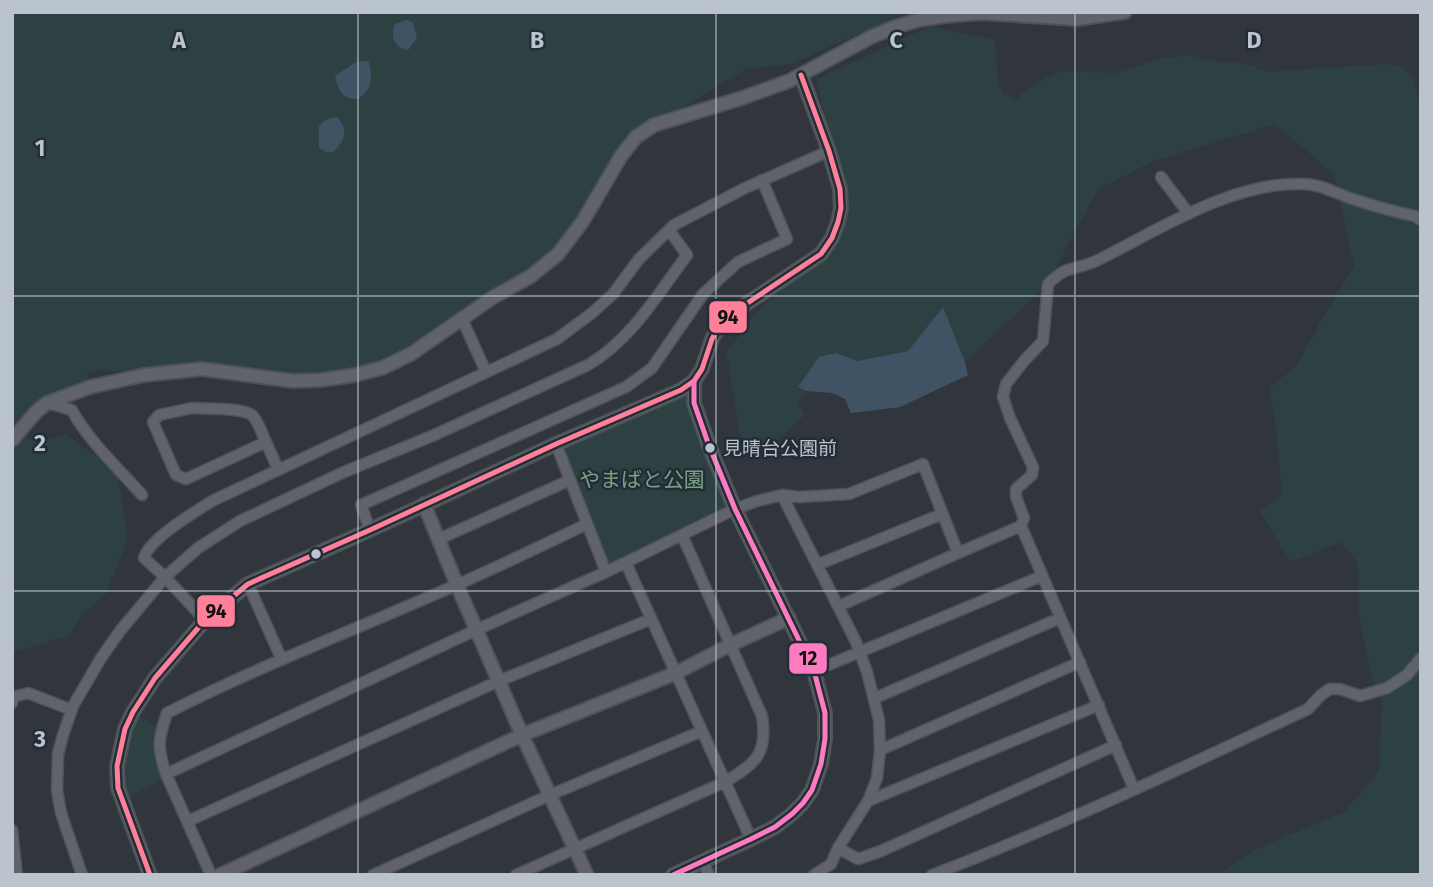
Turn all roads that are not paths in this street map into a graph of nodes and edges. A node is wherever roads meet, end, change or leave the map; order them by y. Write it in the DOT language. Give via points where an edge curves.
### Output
graph roads {
  1 [pos="1125,12"];
  2 [pos="801,75"];
  3 [pos="829,151"];
  4 [pos="1161,177"];
  5 [pos="762,180"];
  6 [pos="1189,214"];
  7 [pos="1421,220"];
  8 [pos="669,230"];
  9 [pos="462,319"];
  10 [pos="486,372"];
  11 [pos="694,381"];
  12 [pos="47,403"];
  13 [pos="12,440"];
  14 [pos="266,442"];
  15 [pos="556,443"];
  16 [pos="278,469"];
  17 [pos="570,480"];
  18 [pos="142,495"];
  19 [pos="782,495"];
  20 [pos="424,504"];
  21 [pos="735,509"];
  22 [pos="942,514"];
  23 [pos="587,524"];
  24 [pos="1021,526"];
  25 [pos="370,530"];
  26 [pos="682,535"];
  27 [pos="439,539"];
  28 [pos="958,553"];
  29 [pos="625,563"];
  30 [pos="817,565"];
  31 [pos="606,572"];
  32 [pos="1042,576"];
  33 [pos="165,577"];
  34 [pos="248,584"];
  35 [pos="457,585"];
  36 [pos="839,606"];
  37 [pos="789,618"];
  38 [pos="1060,618"];
  39 [pos="651,619"];
  40 [pos="205,620"];
  41 [pos="476,630"];
  42 [pos="730,645"];
  43 [pos="860,653"];
  44 [pos="1421,658"];
  45 [pos="282,660"];
  46 [pos="1080,662"];
  47 [pos="814,671"];
  48 [pos="676,673"];
  49 [pos="499,681"];
  50 [pos="875,698"];
  51 [pos="12,703"];
  52 [pos="1099,705"];
  53 [pos="72,710"];
  54 [pos="702,731"];
  55 [pos="522,736"];
  56 [pos="1116,745"];
  57 [pos="880,750"];
  58 [pos="166,774"];
  59 [pos="725,782"];
  60 [pos="1134,789"];
  61 [pos="550,795"];
  62 [pos="867,801"];
  63 [pos="188,821"];
  64 [pos="12,830"];
  65 [pos="751,839"];
  66 [pos="838,848"];
  67 [pos="575,849"];
  68 [pos="703,862"];
  69 [pos="18,875"];
  70 [pos="82,875"];
  71 [pos="150,875"];
  72 [pos="211,875"];
  73 [pos="220,875"];
  74 [pos="373,875"];
  75 [pos="516,875"];
  76 [pos="587,875"];
  77 [pos="673,875"];
  78 [pos="709,875"];
  79 [pos="814,875"];
  80 [pos="932,875"];
  1 -- 2 [label="street" via="1077,19 981,13 918,20 871,37"];
  2 -- 3 [label="street"];
  2 -- 9 [label="street" via="654,125 636,137 558,254"];
  3 -- 5 [label="street"];
  3 -- 11 [label="street" via="841,208 832,238 821,254 721,323"];
  4 -- 6 [label="street"];
  5 -- 8 [label="street"];
  5 -- 25 [label="street" via="787,239 738,262 703,295 652,368 626,387 361,505"];
  6 -- 7 [label="street" via="1245,191 1304,183"];
  6 -- 24 [label="street" via="1092,263 1065,271 1048,284 1043,341 1006,384 1003,397 1033,467 1032,475 1016,489 1024,517"];
  8 -- 10 [label="street" via="592,313 557,339"];
  8 -- 33 [label="street" via="688,255 605,355 240,521"];
  9 -- 10 [label="street"];
  9 -- 12 [label="street" via="411,354 355,375 293,381 202,369 90,387"];
  10 -- 16 [label="street"];
  11 -- 15 [label="street"];
  11 -- 21 [label="street" via="695,403"];
  12 -- 13 [label="street"];
  12 -- 18 [label="street" via="72,410"];
  14 -- 14 [label="street" via="250,413 192,408 159,415 153,422 176,475 186,479"];
  14 -- 16 [label="street"];
  15 -- 17 [label="street"];
  15 -- 20 [label="street"];
  16 -- 33 [label="street" via="212,501 146,549 144,558"];
  17 -- 23 [label="street"];
  17 -- 27 [label="street"];
  19 -- 21 [label="street"];
  19 -- 22 [label="street" via="849,495 923,464"];
  19 -- 30 [label="street"];
  20 -- 25 [label="street"];
  20 -- 27 [label="street"];
  21 -- 26 [label="street"];
  21 -- 37 [label="street"];
  22 -- 28 [label="street"];
  22 -- 30 [label="street"];
  23 -- 31 [label="street"];
  23 -- 35 [label="street"];
  24 -- 28 [label="street"];
  24 -- 32 [label="street"];
  25 -- 34 [label="street"];
  26 -- 29 [label="street"];
  26 -- 42 [label="street"];
  27 -- 35 [label="street"];
  28 -- 36 [label="street"];
  29 -- 31 [label="street"];
  29 -- 39 [label="street"];
  30 -- 36 [label="street"];
  31 -- 41 [label="street"];
  32 -- 38 [label="street"];
  32 -- 43 [label="street"];
  33 -- 40 [label="street"];
  33 -- 53 [label="street" via="100,658"];
  34 -- 40 [label="street"];
  34 -- 45 [label="street"];
  35 -- 41 [label="street"];
  35 -- 45 [label="street"];
  36 -- 43 [label="street"];
  37 -- 42 [label="street"];
  37 -- 47 [label="street"];
  38 -- 46 [label="street"];
  38 -- 50 [label="street"];
  39 -- 48 [label="street"];
  39 -- 49 [label="street"];
  40 -- 71 [label="street" via="155,678 133,712 117,766 118,788"];
  41 -- 49 [label="street"];
  41 -- 58 [label="street"];
  42 -- 48 [label="street"];
  42 -- 59 [label="street" via="764,727 762,752"];
  43 -- 47 [label="street"];
  43 -- 50 [label="street"];
  44 -- 60 [label="street" via="1387,688 1360,696 1330,689 1308,709"];
  45 -- 58 [label="street" via="167,713 159,742"];
  46 -- 52 [label="street"];
  46 -- 57 [label="street"];
  47 -- 65 [label="street" via="825,713 817,777 792,814"];
  48 -- 54 [label="street"];
  48 -- 55 [label="street"];
  49 -- 55 [label="street"];
  49 -- 63 [label="street"];
  50 -- 57 [label="street"];
  51 -- 53 [label="street" via="13,697 29,693"];
  52 -- 56 [label="street"];
  52 -- 62 [label="street"];
  53 -- 70 [label="street" via="58,754 57,790"];
  54 -- 59 [label="street"];
  54 -- 61 [label="street"];
  55 -- 61 [label="street"];
  55 -- 73 [label="street"];
  56 -- 60 [label="street"];
  56 -- 66 [label="street" via="888,848 858,859"];
  57 -- 62 [label="street" via="877,778"];
  58 -- 63 [label="street"];
  59 -- 65 [label="street"];
  59 -- 67 [label="street"];
  60 -- 80 [label="street"];
  61 -- 67 [label="street"];
  61 -- 74 [label="street"];
  62 -- 66 [label="street"];
  63 -- 72 [label="street"];
  64 -- 69 [label="street"];
  65 -- 68 [label="street"];
  66 -- 79 [label="street" via="831,864"];
  67 -- 75 [label="street"];
  67 -- 76 [label="street"];
  68 -- 77 [label="street"];
  68 -- 78 [label="street"];
}
